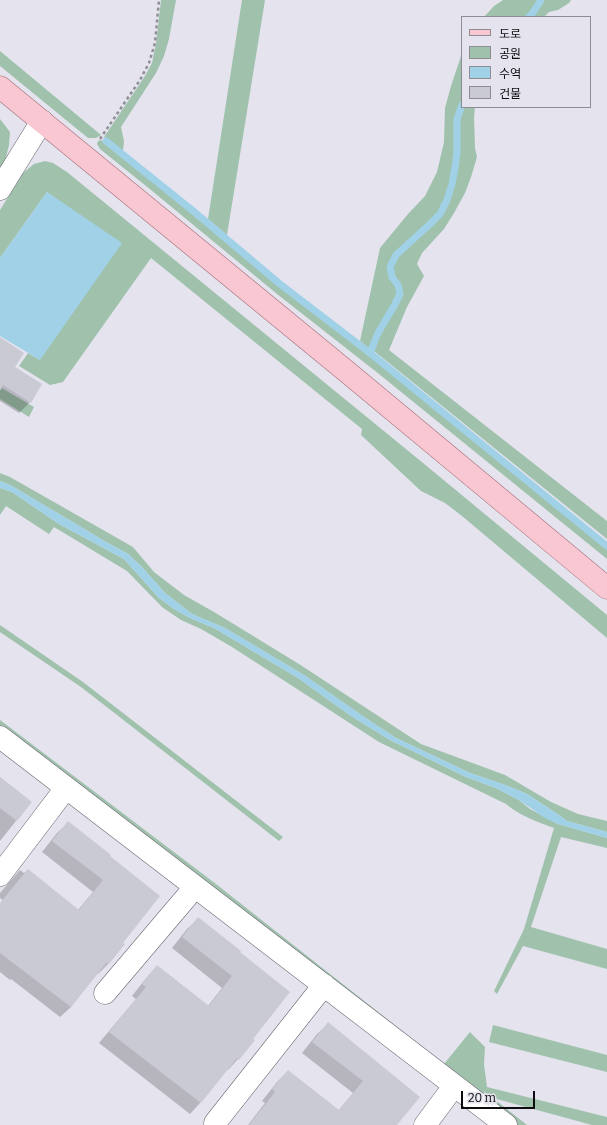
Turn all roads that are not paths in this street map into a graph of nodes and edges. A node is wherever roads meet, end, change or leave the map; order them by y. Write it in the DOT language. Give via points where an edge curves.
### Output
graph roads {
  1 [pos="0,87"];
  2 [pos="42,121"];
  3 [pos="0,189"];
  4 [pos="607,588"];
  5 [pos="0,737"];
  6 [pos="66,788"];
  7 [pos="0,875"];
  8 [pos="195,887"];
  9 [pos="324,985"];
  10 [pos="105,993"];
  11 [pos="454,1086"];
  12 [pos="215,1123"];
  13 [pos="425,1125"];
  14 [pos="506,1125"];
  1 -- 2 [label="main road"];
  2 -- 3 [label="street"];
  2 -- 4 [label="main road"];
  5 -- 6 [label="street"];
  6 -- 7 [label="street"];
  6 -- 8 [label="street"];
  8 -- 9 [label="street"];
  8 -- 10 [label="street"];
  9 -- 11 [label="street"];
  9 -- 12 [label="street"];
  11 -- 13 [label="street"];
  11 -- 14 [label="street"];
}
